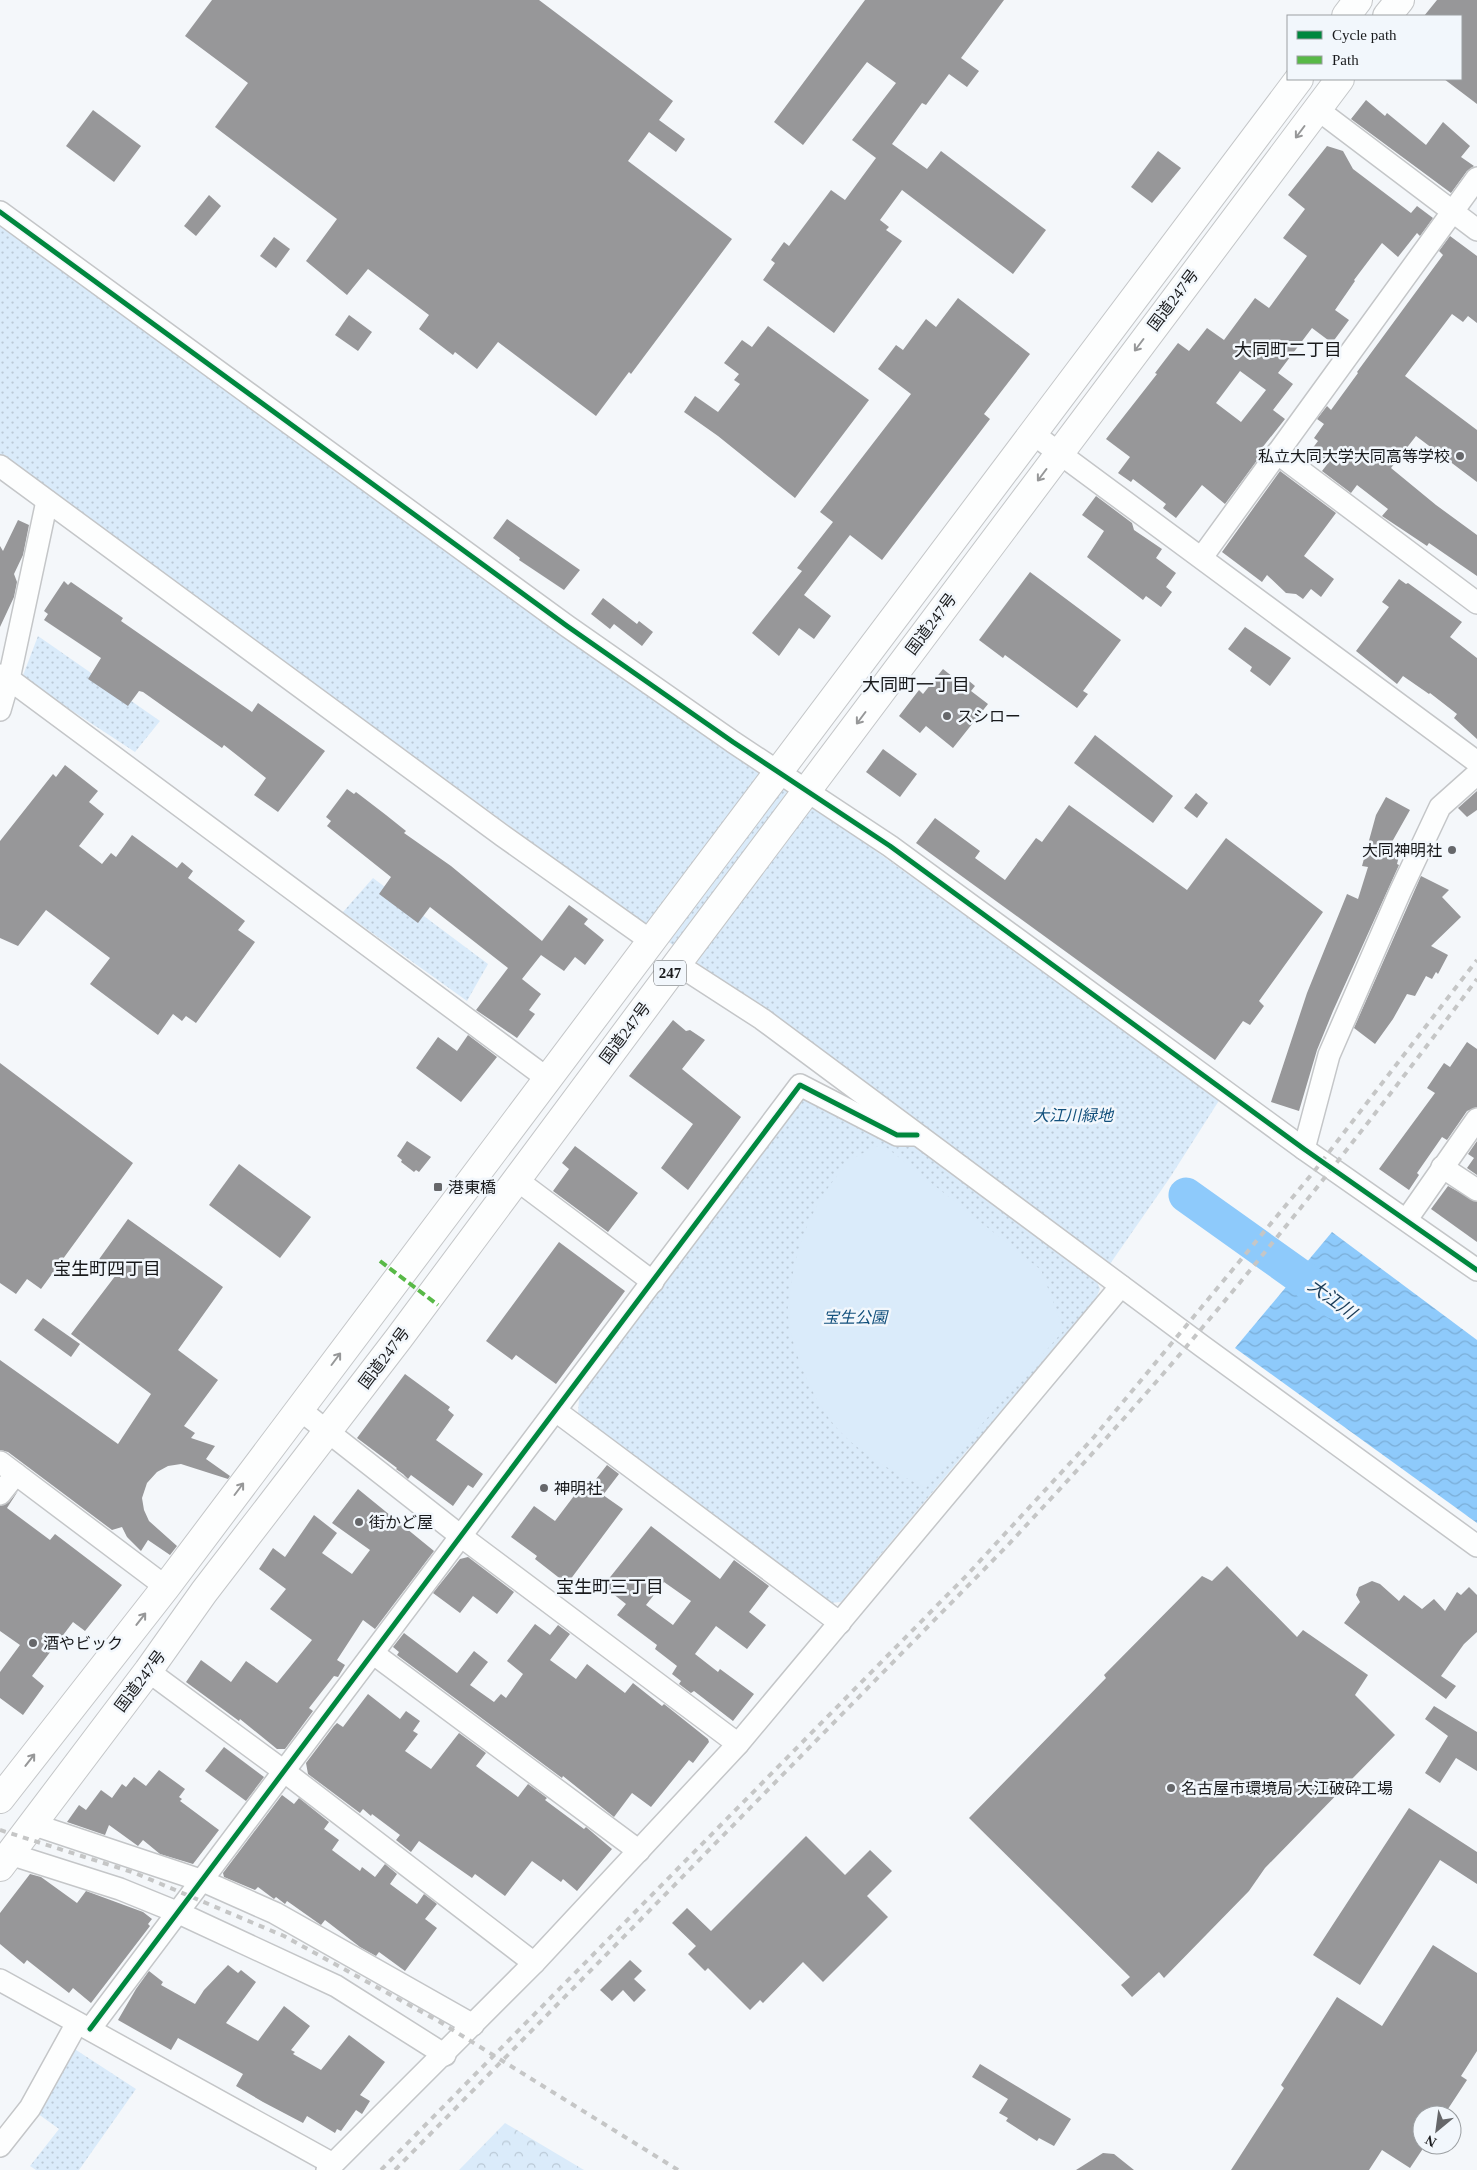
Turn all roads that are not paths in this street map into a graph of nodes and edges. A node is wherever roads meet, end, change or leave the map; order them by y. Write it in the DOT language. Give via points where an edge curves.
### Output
graph roads {
  1 [pos="1358,0"];
  2 [pos="1400,0"];
  3 [pos="1347,15"];
  4 [pos="1388,15"];
  5 [pos="1297,80"];
  6 [pos="1339,80"];
  7 [pos="1317,109"];
  8 [pos="1477,178"];
  9 [pos="1452,211"];
  10 [pos="0,212"];
  11 [pos="1477,230"];
  12 [pos="1032,433"];
  13 [pos="1059,452"];
  14 [pos="1277,453"];
  15 [pos="0,466"];
  16 [pos="47,501"];
  17 [pos="1202,557"];
  18 [pos="1477,603"];
  19 [pos="4,677"];
  20 [pos="0,710"];
  21 [pos="1477,762"];
  22 [pos="778,772"];
  23 [pos="1477,774"];
  24 [pos="806,790"];
  25 [pos="651,941"];
  26 [pos="676,964"];
  27 [pos="548,1079"];
  28 [pos="1477,1118"];
  29 [pos="917,1135"];
  30 [pos="1304,1149"];
  31 [pos="1442,1166"];
  32 [pos="517,1180"];
  33 [pos="1477,1190"];
  34 [pos="1407,1219"];
  35 [pos="1477,1270"];
  36 [pos="653,1282"];
  37 [pos="1121,1286"];
  38 [pos="299,1409"];
  39 [pos="556,1411"];
  40 [pos="328,1431"];
  41 [pos="8,1468"];
  42 [pos="0,1494"];
  43 [pos="462,1537"];
  44 [pos="1477,1546"];
  45 [pos="166,1588"];
  46 [pos="840,1623"];
  47 [pos="374,1654"];
  48 [pos="148,1671"];
  49 [pos="738,1744"];
  50 [pos="285,1772"];
  51 [pos="0,1799"];
  52 [pos="32,1824"];
  53 [pos="639,1851"];
  54 [pos="5,1860"];
  55 [pos="203,1881"];
  56 [pos="178,1913"];
  57 [pos="534,1963"];
  58 [pos="0,1980"];
  59 [pos="473,2025"];
  60 [pos="83,2026"];
  61 [pos="445,2055"];
  62 [pos="0,2146"];
  63 [pos="330,2167"];
  1 -- 3 [label="highway"];
  2 -- 4 [label="highway"];
  5 -- 12 [label="highway, 国道247号 / 247"];
  6 -- 7 [label="highway, 国道247号 / 247"];
  7 -- 9 [label="street"];
  7 -- 13 [label="highway, 国道247号 / 247, one-way"];
  8 -- 9 [label="street"];
  9 -- 11 [label="street"];
  9 -- 14 [label="street"];
  10 -- 22 [label="street" via="567,626"];
  12 -- 13 [label="street"];
  12 -- 22 [label="highway, 国道247号 / 247"];
  13 -- 17 [label="street"];
  13 -- 24 [label="highway, 国道247号 / 247, one-way"];
  14 -- 17 [label="street"];
  14 -- 18 [label="street"];
  15 -- 16 [label="street"];
  16 -- 19 [label="street"];
  16 -- 25 [label="street"];
  17 -- 21 [label="street"];
  19 -- 20 [label="street"];
  19 -- 27 [label="street"];
  22 -- 24 [label="street"];
  22 -- 25 [label="highway, 国道247号 / 247"];
  23 -- 30 [label="street" via="1440,807 1400,892 1329,1055"];
  24 -- 26 [label="highway, 国道247号 / 247"];
  24 -- 30 [label="street" via="890,846"];
  25 -- 27 [label="highway, 国道247号 / 247"];
  26 -- 29 [label="street" via="762,1019"];
  26 -- 32 [label="highway, 国道247号 / 247"];
  38 -- 27 [label="highway, 国道247号 / 247, one-way"];
  28 -- 31 [label="street"];
  29 -- 36 [label="street" via="897,1135 800,1085"];
  29 -- 37 [label="street"];
  30 -- 34 [label="street"];
  31 -- 33 [label="street"];
  31 -- 34 [label="street"];
  32 -- 36 [label="street"];
  32 -- 40 [label="highway, 国道247号 / 247"];
  34 -- 35 [label="street"];
  36 -- 39 [label="street"];
  37 -- 44 [label="street"];
  37 -- 46 [label="street"];
  38 -- 40 [label="street"];
  45 -- 38 [label="highway, 国道247号 / 247, one-way"];
  39 -- 43 [label="street"];
  39 -- 46 [label="street"];
  40 -- 43 [label="street"];
  40 -- 48 [label="highway, 国道247号 / 247" via="204,1592"];
  41 -- 42 [label="street"];
  41 -- 45 [label="street"];
  43 -- 47 [label="street"];
  43 -- 49 [label="street"];
  51 -- 45 [label="highway, 国道247号 / 247, one-way"];
  46 -- 49 [label="street"];
  47 -- 50 [label="street"];
  47 -- 53 [label="street"];
  48 -- 50 [label="street"];
  48 -- 52 [label="highway, 国道247号 / 247"];
  49 -- 53 [label="street"];
  50 -- 55 [label="street"];
  50 -- 57 [label="street"];
  52 -- 54 [label="highway, 国道247号 / 247"];
  52 -- 55 [label="street"];
  53 -- 57 [label="street"];
  54 -- 56 [label="street" via="120,1889"];
  55 -- 56 [label="street"];
  55 -- 59 [label="street" via="274,1913"];
  56 -- 60 [label="street"];
  56 -- 61 [label="street" via="336,1986"];
  57 -- 59 [label="street"];
  58 -- 60 [label="street"];
  59 -- 61 [label="street"];
  60 -- 62 [label="street" via="30,2108"];
  60 -- 63 [label="street"];
  61 -- 63 [label="street"];
}
